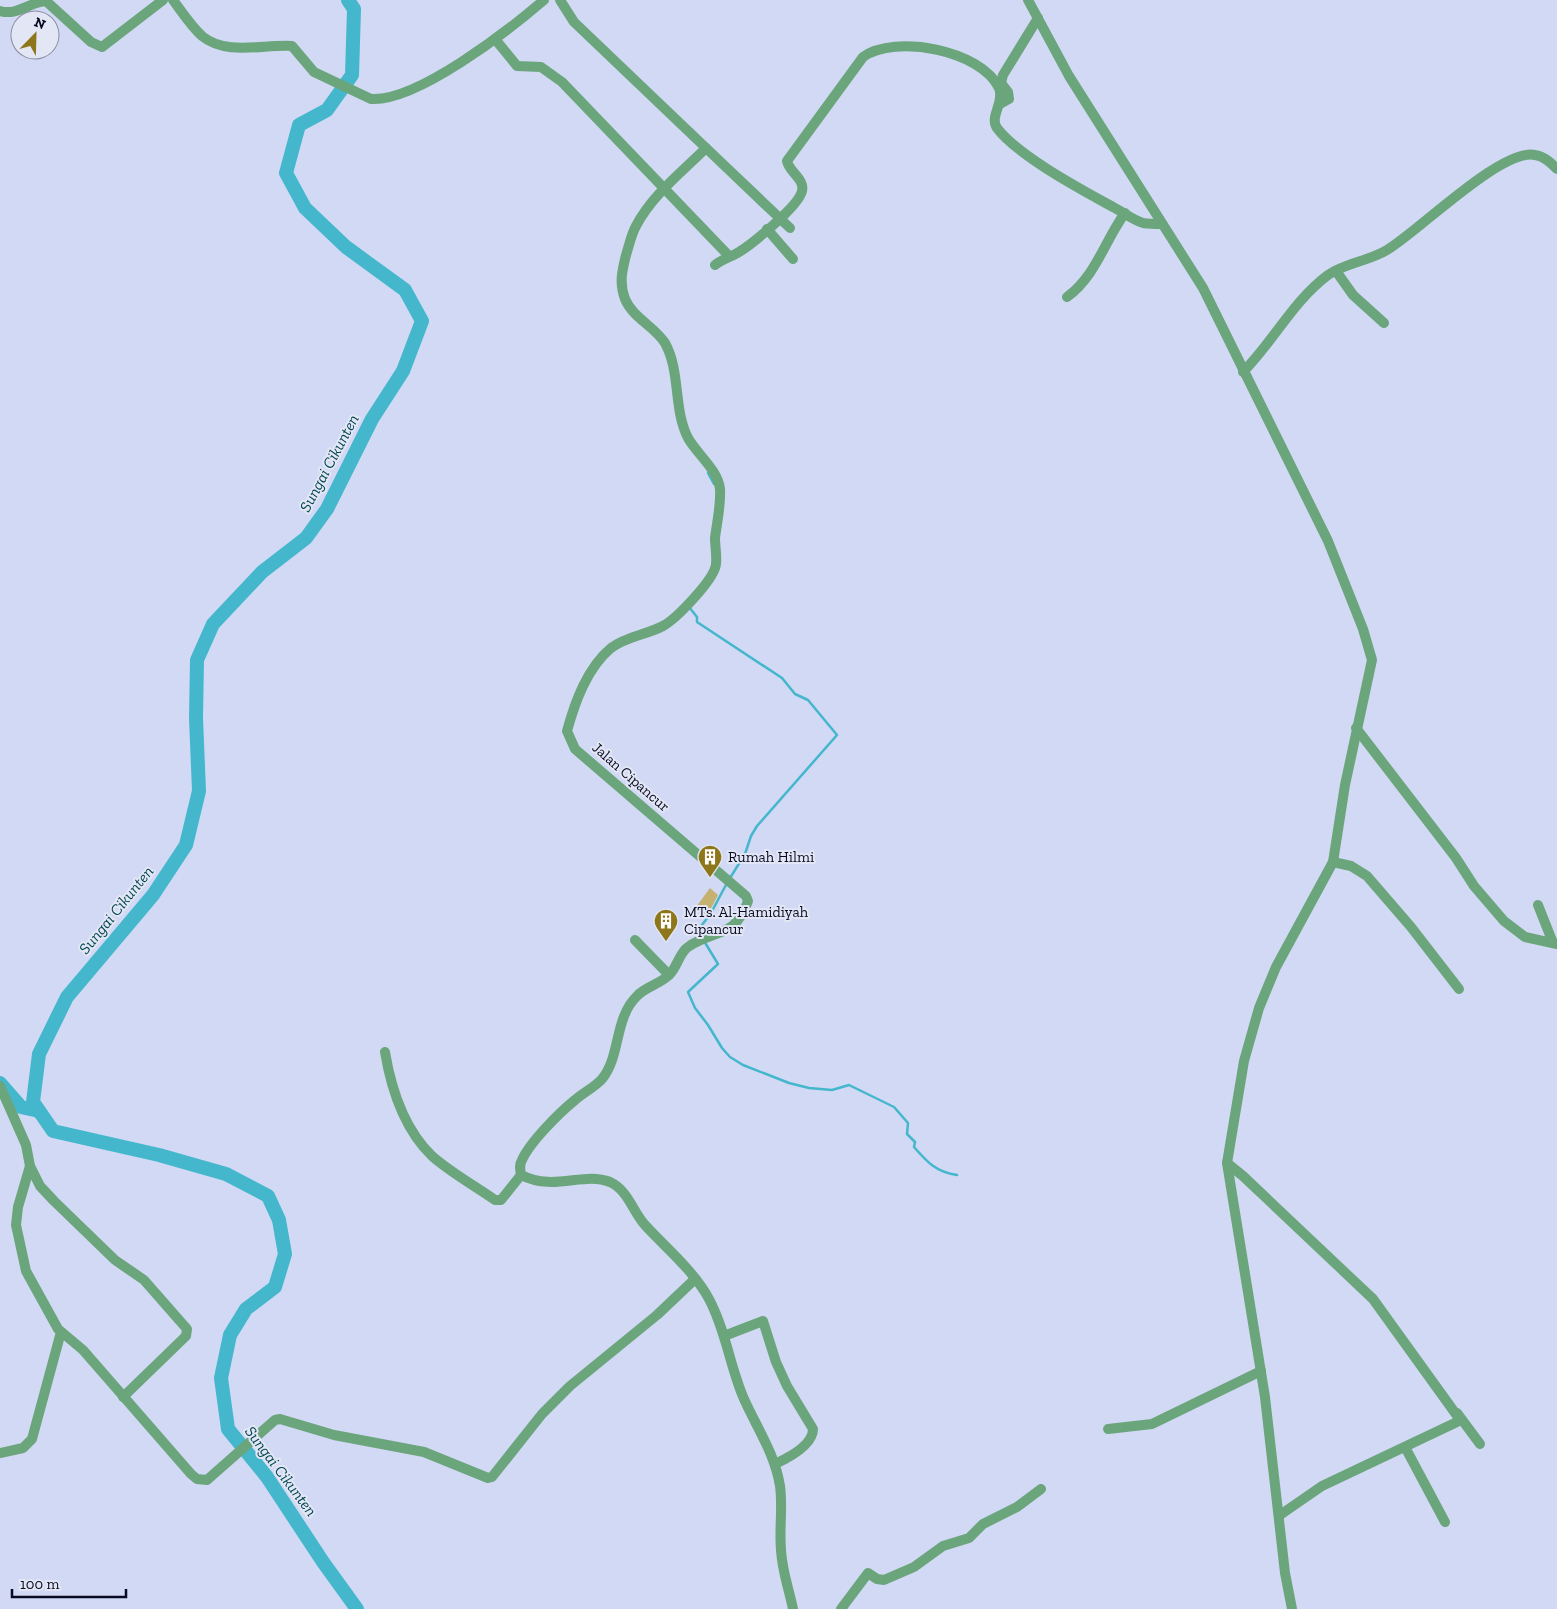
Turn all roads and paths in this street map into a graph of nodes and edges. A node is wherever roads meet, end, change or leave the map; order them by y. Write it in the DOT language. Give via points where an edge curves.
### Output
graph roads {
  1 [pos="163,0"];
  2 [pos="173,0"];
  3 [pos="544,0"];
  4 [pos="560,0"];
  5 [pos="1028,0"];
  6 [pos="0,11"];
  7 [pos="1038,18"];
  8 [pos="495,39"];
  9 [pos="1000,104"];
  10 [pos="706,148"];
  11 [pos="1557,169"];
  12 [pos="664,189"];
  13 [pos="1126,214"];
  14 [pos="780,217"];
  15 [pos="1162,224"];
  16 [pos="790,228"];
  17 [pos="767,229"];
  18 [pos="730,256"];
  19 [pos="793,259"];
  20 [pos="715,265"];
  21 [pos="1336,271"];
  22 [pos="1066,297"];
  23 [pos="1384,323"];
  24 [pos="1243,372"];
  25 [pos="1356,728"];
  26 [pos="1333,862"];
  27 [pos="1538,905"];
  28 [pos="635,940"];
  29 [pos="1555,943"];
  30 [pos="669,975"];
  31 [pos="1459,989"];
  32 [pos="385,1052"];
  33 [pos="0,1086"];
  34 [pos="1227,1163"];
  35 [pos="30,1166"];
  36 [pos="521,1175"];
  37 [pos="695,1279"];
  38 [pos="61,1332"];
  39 [pos="724,1336"];
  40 [pos="1261,1372"];
  41 [pos="123,1397"];
  42 [pos="1457,1413"];
  43 [pos="1108,1429"];
  44 [pos="1480,1444"];
  45 [pos="1405,1447"];
  46 [pos="0,1453"];
  47 [pos="775,1464"];
  48 [pos="1041,1489"];
  49 [pos="1280,1515"];
  50 [pos="1444,1522"];
  51 [pos="793,1609"];
  52 [pos="842,1609"];
  53 [pos="1292,1609"];
  1 -- 6 [label="street" via="102,47 91,42 46,1 12,14"];
  2 -- 8 [label="street" via="200,34 212,43 226,47 292,46 310,68 321,75 379,99 417,87"];
  3 -- 8 [label="street"];
  4 -- 10 [label="street" via="574,22"];
  5 -- 7 [label="street"];
  7 -- 9 [label="street" via="1003,75 1001,82 1009,99"];
  7 -- 15 [label="street" via="1069,76"];
  8 -- 12 [label="street" via="517,66 541,68 562,82"];
  9 -- 13 [label="street" via="996,127 1016,146"];
  9 -- 14 [label="street" via="1000,90 978,65 948,53 902,46 870,51 863,56 789,158 789,167 799,178 802,191"];
  10 -- 12 [label="street"];
  10 -- 14 [label="street"];
  11 -- 21 [label="street" via="1534,155 1515,159 1472,184 1386,251"];
  12 -- 18 [label="street"];
  12 -- 30 [label="street, Jalan Cipancur" via="634,228 621,285 636,316 656,330 665,344 672,362 677,398 688,438 720,487 716,566 673,619 611,648 584,684 567,730 575,749 746,896 748,901 738,922 719,935 686,949"];
  13 -- 15 [label="street" via="1142,222"];
  13 -- 22 [label="street" via="1082,283"];
  14 -- 16 [label="street"];
  14 -- 17 [label="street"];
  15 -- 24 [label="street" via="1204,288"];
  17 -- 18 [label="street"];
  17 -- 19 [label="street"];
  18 -- 20 [label="street"];
  21 -- 23 [label="street" via="1353,295"];
  21 -- 24 [label="street" via="1306,297"];
  24 -- 25 [label="street" via="1328,541 1362,628 1372,660"];
  25 -- 26 [label="street"];
  25 -- 29 [label="street" via="1474,886 1504,921 1525,937"];
  26 -- 31 [label="street" via="1351,866 1367,876 1412,927"];
  26 -- 34 [label="street" via="1276,967 1259,1008 1244,1061"];
  27 -- 29 [label="street"];
  28 -- 30 [label="street"];
  30 -- 36 [label="street, Jalan Cipancur" via="632,1001 618,1032 609,1068 601,1080 572,1102 531,1146 521,1161"];
  32 -- 36 [label="street" via="398,1103 432,1156 495,1200 501,1200"];
  33 -- 35 [label="street" via="26,1145"];
  34 -- 40 [label="street"];
  34 -- 42 [label="street" via="1373,1300"];
  35 -- 38 [label="street" via="18,1207 16,1226 19,1244 26,1271 46,1312"];
  35 -- 41 [label="street" via="40,1186 54,1201 116,1260 144,1280 187,1329 186,1336"];
  36 -- 37 [label="street" via="551,1183 610,1182 622,1190 643,1223"];
  37 -- 39 [label="street" via="710,1300"];
  37 -- 41 [label="street" via="657,1315 570,1386 488,1478 424,1452 334,1434 280,1418 207,1480 198,1479"];
  38 -- 41 [label="street" via="83,1350"];
  38 -- 46 [label="street" via="32,1439 24,1448"];
  39 -- 47 [label="street" via="736,1379"];
  39 -- 47 [label="street" via="763,1321 783,1378 813,1429 811,1437 795,1454"];
  40 -- 43 [label="street" via="1152,1424"];
  40 -- 49 [label="street"];
  42 -- 44 [label="street"];
  42 -- 45 [label="street" via="1457,1422"];
  45 -- 49 [label="street" via="1322,1486"];
  45 -- 50 [label="street"];
  47 -- 51 [label="street" via="782,1510 782,1569"];
  48 -- 52 [label="street" via="1017,1508 983,1524 969,1538 942,1546 914,1566 884,1580 868,1573"];
  49 -- 53 [label="street"];
}
